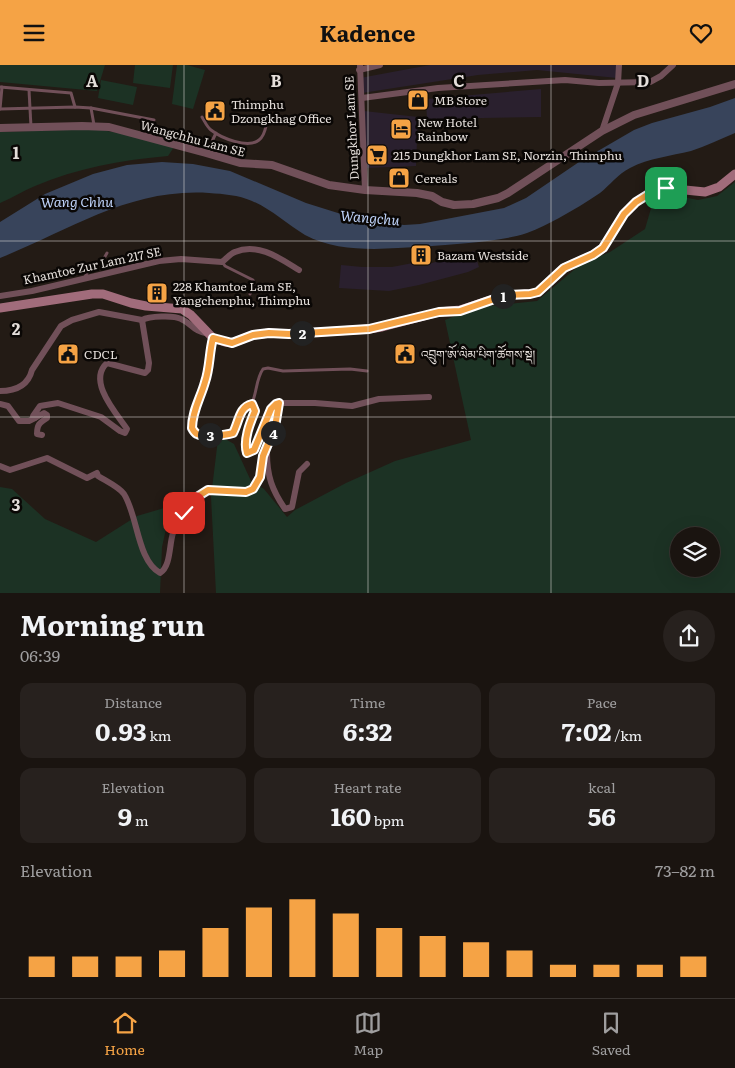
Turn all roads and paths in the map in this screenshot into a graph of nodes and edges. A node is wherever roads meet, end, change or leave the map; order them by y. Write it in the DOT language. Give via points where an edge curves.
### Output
graph roads {
  1 [pos="380,65"];
  2 [pos="619,65"];
  3 [pos="673,65"];
  4 [pos="360,68"];
  5 [pos="618,83"];
  6 [pos="735,84"];
  7 [pos="1,87"];
  8 [pos="29,90"];
  9 [pos="362,98"];
  10 [pos="75,107"];
  11 [pos="30,108"];
  12 [pos="91,108"];
  13 [pos="0,109"];
  14 [pos="202,117"];
  15 [pos="154,120"];
  16 [pos="94,126"];
  17 [pos="266,126"];
  18 [pos="31,127"];
  19 [pos="0,129"];
  20 [pos="602,131"];
  21 [pos="216,133"];
  22 [pos="206,153"];
  23 [pos="735,174"];
  24 [pos="365,190"];
  25 [pos="107,253"];
  26 [pos="222,262"];
  27 [pos="299,270"];
  28 [pos="85,278"];
  29 [pos="250,294"];
  30 [pos="0,296"];
  31 [pos="0,308"];
  32 [pos="142,320"];
  33 [pos="212,337"];
  34 [pos="367,371"];
  35 [pos="0,391"];
  36 [pos="429,397"];
  37 [pos="279,403"];
  38 [pos="0,404"];
  39 [pos="252,404"];
  40 [pos="35,418"];
  41 [pos="42,435"];
  42 [pos="268,447"];
  43 [pos="308,464"];
  44 [pos="0,465"];
  1 -- 4 [label="street"];
  2 -- 5 [label="street"];
  3 -- 5 [label="street" via="650,82"];
  4 -- 9 [label="street, Dungkhor Lam SE"];
  5 -- 9 [label="street" via="565,80 438,88"];
  5 -- 20 [label="street"];
  6 -- 20 [label="street, Wangchhu Lam SE" via="634,115"];
  7 -- 8 [label="lane"];
  7 -- 13 [label="lane"];
  8 -- 10 [label="lane" via="71,93"];
  8 -- 11 [label="lane"];
  9 -- 24 [label="street, Dungkhor Lam SE"];
  10 -- 11 [label="lane"];
  10 -- 12 [label="lane"];
  11 -- 13 [label="lane"];
  11 -- 18 [label="lane"];
  12 -- 15 [label="lane"];
  12 -- 16 [label="lane"];
  14 -- 21 [label="lane"];
  16 -- 18 [label="street, Wangchhu Lam SE"];
  16 -- 22 [label="street, Wangchhu Lam SE" via="118,129"];
  17 -- 21 [label="lane" via="260,139 251,144 242,144"];
  18 -- 19 [label="street, Wangchhu Lam SE"];
  20 -- 24 [label="street, Wangchhu Lam SE" via="540,174 498,198 454,205 417,193"];
  21 -- 22 [label="lane"];
  22 -- 24 [label="street, Wangchhu Lam SE" via="240,163 272,165 329,185"];
  23 -- 33 [label="main road" via="719,187 705,192 666,188 652,192 624,214 603,248 564,268 538,292 506,295 460,311 439,312 369,329 269,333 232,343"];
  25 -- 28 [label="lane" via="104,260 89,269"];
  26 -- 27 [label="street" via="234,252 248,249 273,254"];
  26 -- 28 [label="street, Khamtoe Zur Lam 217 SE" via="159,261"];
  26 -- 29 [label="lane" via="253,280"];
  28 -- 30 [label="street, Khamtoe Zur Lam 217 SE"];
  31 -- 33 [label="main road" via="103,294 139,305 182,309"];
  32 -- 33 [label="street" via="147,317 179,317 200,333"];
  32 -- 35 [label="street" via="99,312 72,320 61,326 25,384 12,391"];
  32 -- 40 [label="street" via="148,370 145,373 107,363 102,368 100,379 107,401 127,429 125,433 101,417 58,403 40,407 33,416"];
  33 -- 39 [label="street" via="206,381 195,408 192,428 200,435 233,433 241,411"];
  34 -- 39 [label="lane" via="263,369"];
  36 -- 37 [label="street" via="379,399 352,406"];
  37 -- 39 [label="street" via="271,409 254,450 247,453 245,446 255,411"];
  37 -- 42 [label="street"];
  38 -- 40 [label="street" via="8,406 19,421"];
  40 -- 41 [label="street" via="44,413 47,415 37,428 37,434"];
  42 -- 43 [label="street" via="268,475 285,509 292,507 299,472"];
  42 -- 44 [label="street" via="263,456 260,477 253,489 246,492 208,490 197,497 173,532 167,563 160,573 144,551 124,493 97,473 88,478 47,458 10,470"];
}
